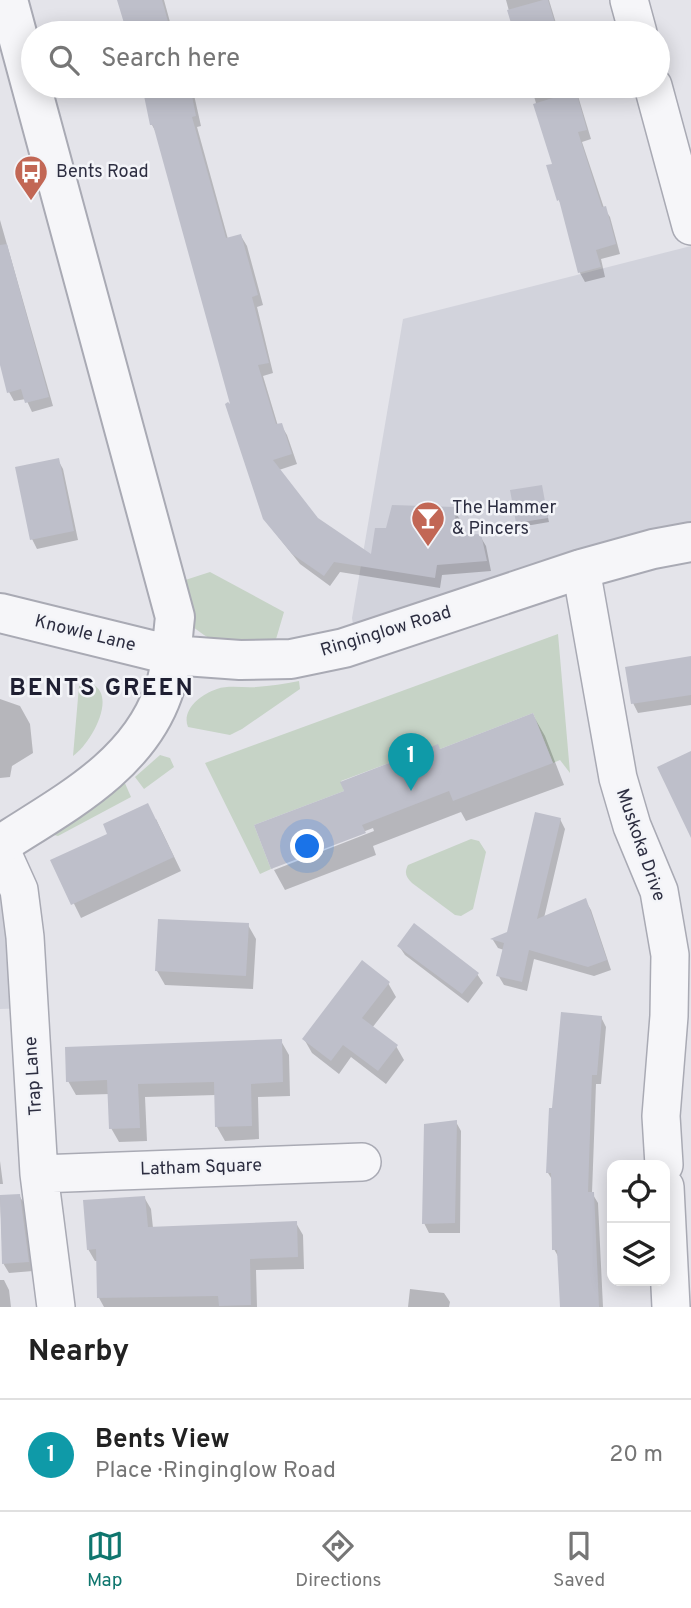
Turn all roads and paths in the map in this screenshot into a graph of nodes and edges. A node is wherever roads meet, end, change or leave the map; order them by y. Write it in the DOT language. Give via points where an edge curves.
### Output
graph roads {
  1 [pos="8,0"];
  2 [pos="629,0"];
  3 [pos="635,21"];
  4 [pos="21,48"];
  5 [pos="35,98"];
  6 [pos="656,98"];
  7 [pos="691,226"];
  8 [pos="691,542"];
  9 [pos="581,569"];
  10 [pos="0,613"];
  11 [pos="171,655"];
  12 [pos="0,846"];
  13 [pos="680,1018"];
  14 [pos="664,1160"];
  15 [pos="362,1162"];
  16 [pos="40,1174"];
  17 [pos="667,1223"];
  18 [pos="56,1307"];
  19 [pos="671,1307"];
  1 -- 4 [label="street"];
  2 -- 3 [label="street"];
  5 -- 11 [label="street" via="166,578 175,617"];
  6 -- 7 [label="street"];
  8 -- 9 [label="street, Ringinglow Road"];
  9 -- 11 [label="street, Ringinglow Road" via="344,648 291,659"];
  9 -- 13 [label="street, Muskoka Drive" via="618,778 659,891"];
  10 -- 11 [label="street, Knowle Lane"];
  11 -- 12 [label="street" via="164,691 149,726 117,765"];
  12 -- 16 [label="street, Trap Lane" via="19,890 25,937"];
  13 -- 14 [label="street, Muskoka Drive" via="661,1116"];
  15 -- 16 [label="street, Latham Square"];
  16 -- 18 [label="street, Trap Lane"];
  17 -- 19 [label="street"];
}
